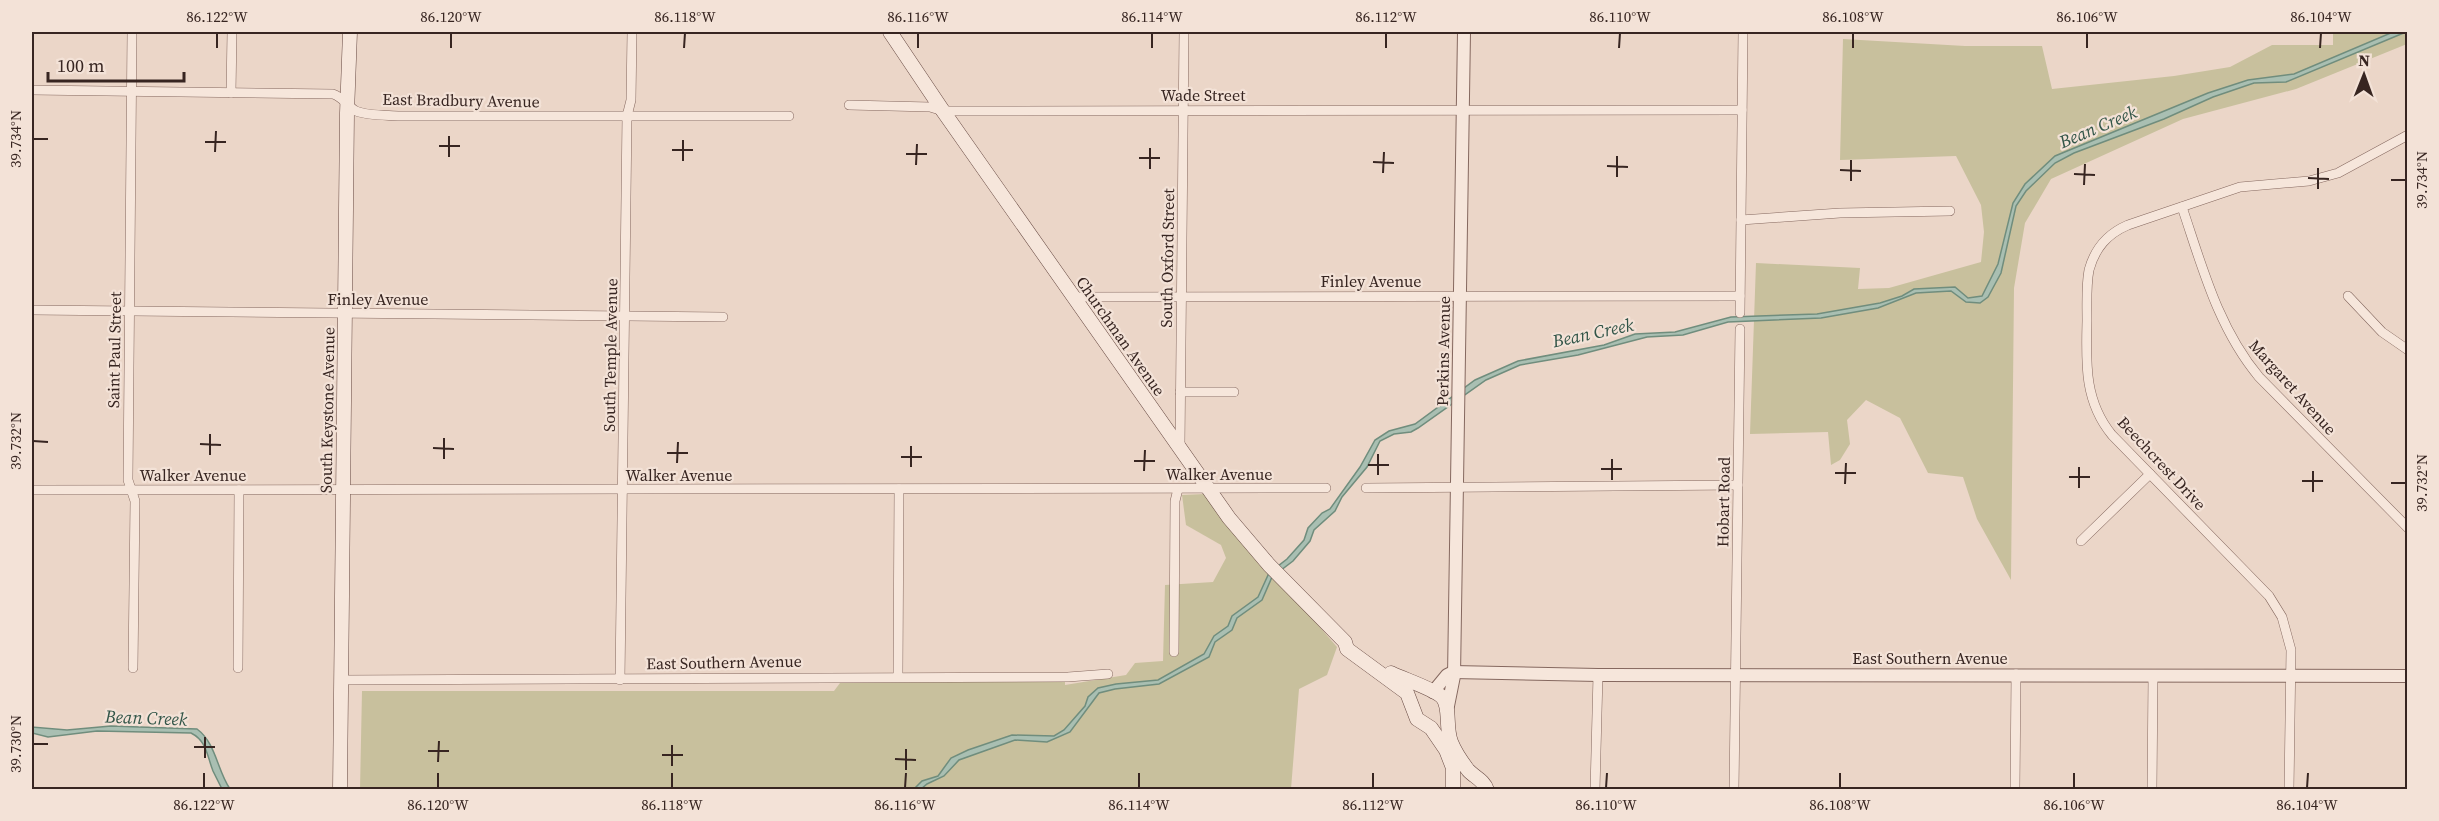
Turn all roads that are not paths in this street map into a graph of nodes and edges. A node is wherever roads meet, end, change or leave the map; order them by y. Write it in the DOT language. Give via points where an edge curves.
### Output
graph roads {
  1 [pos="132,32"];
  2 [pos="232,32"];
  3 [pos="350,32"];
  4 [pos="632,32"];
  5 [pos="890,32"];
  6 [pos="1184,32"];
  7 [pos="1464,32"];
  8 [pos="1743,32"];
  9 [pos="32,90"];
  10 [pos="132,91"];
  11 [pos="231,93"];
  12 [pos="347,103"];
  13 [pos="849,105"];
  14 [pos="1184,110"];
  15 [pos="1742,110"];
  16 [pos="943,111"];
  17 [pos="1464,111"];
  18 [pos="627,116"];
  19 [pos="789,116"];
  20 [pos="2408,135"];
  21 [pos="2182,207"];
  22 [pos="1950,211"];
  23 [pos="1741,220"];
  24 [pos="1460,295"];
  25 [pos="1740,296"];
  26 [pos="2348,296"];
  27 [pos="1073,297"];
  28 [pos="1181,297"];
  29 [pos="32,310"];
  30 [pos="130,312"];
  31 [pos="345,313"];
  32 [pos="1740,313"];
  33 [pos="626,316"];
  34 [pos="723,317"];
  35 [pos="1740,329"];
  36 [pos="2408,350"];
  37 [pos="1180,392"];
  38 [pos="1234,392"];
  39 [pos="1180,449"];
  40 [pos="2150,474"];
  41 [pos="1738,485"];
  42 [pos="1326,488"];
  43 [pos="1458,488"];
  44 [pos="899,489"];
  45 [pos="1178,489"];
  46 [pos="1208,489"];
  47 [pos="1366,489"];
  48 [pos="32,490"];
  49 [pos="131,490"];
  50 [pos="239,490"];
  51 [pos="622,490"];
  52 [pos="343,491"];
  53 [pos="2408,528"];
  54 [pos="2081,541"];
  55 [pos="1345,642"];
  56 [pos="1174,652"];
  57 [pos="133,668"];
  58 [pos="238,668"];
  59 [pos="1453,672"];
  60 [pos="1108,674"];
  61 [pos="2016,674"];
  62 [pos="1598,675"];
  63 [pos="1736,675"];
  64 [pos="898,676"];
  65 [pos="2153,676"];
  66 [pos="2291,676"];
  67 [pos="2408,676"];
  68 [pos="341,680"];
  69 [pos="620,680"];
  70 [pos="1432,692"];
  71 [pos="1414,708"];
  72 [pos="1447,713"];
  73 [pos="1431,728"];
  74 [pos="340,789"];
  75 [pos="1453,789"];
  76 [pos="1487,789"];
  77 [pos="1595,789"];
  78 [pos="1734,789"];
  79 [pos="2015,789"];
  80 [pos="2152,789"];
  81 [pos="2289,789"];
  1 -- 10 [label="street, Saint Paul Street"];
  2 -- 11 [label="street"];
  3 -- 12 [label="main road, South Keystone Avenue"];
  4 -- 18 [label="street, South Temple Avenue" via="631,100"];
  5 -- 16 [label="main road, Churchman Avenue"];
  6 -- 14 [label="street, South Oxford Street"];
  7 -- 17 [label="street, Perkins Avenue"];
  8 -- 15 [label="street"];
  9 -- 10 [label="street, East Bradbury Avenue"];
  10 -- 11 [label="street, East Bradbury Avenue"];
  10 -- 30 [label="street, Saint Paul Street"];
  11 -- 12 [label="street, East Bradbury Avenue" via="333,94"];
  12 -- 18 [label="street, East Bradbury Avenue" via="363,113 400,116"];
  12 -- 31 [label="main road, South Keystone Avenue"];
  13 -- 16 [label="street" via="930,107"];
  14 -- 16 [label="street, Wade Street"];
  14 -- 17 [label="street, Wade Street"];
  14 -- 28 [label="street, South Oxford Street"];
  15 -- 17 [label="street"];
  15 -- 23 [label="street"];
  16 -- 27 [label="main road, Churchman Avenue"];
  17 -- 24 [label="street, Perkins Avenue"];
  18 -- 19 [label="street, East Bradbury Avenue"];
  18 -- 33 [label="street, South Temple Avenue"];
  20 -- 21 [label="street" via="2338,173 2300,182 2248,185"];
  21 -- 40 [label="street, Beechcrest Drive" via="2119,229 2101,244 2087,278 2086,363 2094,406 2107,428"];
  21 -- 53 [label="street, Margaret Avenue" via="2219,314 2246,361"];
  22 -- 23 [label="street"];
  23 -- 25 [label="street"];
  24 -- 25 [label="street, Finley Avenue"];
  24 -- 28 [label="street, Finley Avenue"];
  24 -- 43 [label="street, Perkins Avenue"];
  25 -- 32 [label="street"];
  26 -- 36 [label="street" via="2382,332"];
  27 -- 28 [label="street, Finley Avenue"];
  27 -- 39 [label="main road, Churchman Avenue"];
  28 -- 37 [label="street, South Oxford Street"];
  29 -- 30 [label="street, Finley Avenue"];
  30 -- 31 [label="street, Finley Avenue"];
  30 -- 49 [label="street, Saint Paul Street"];
  31 -- 33 [label="street, Finley Avenue"];
  31 -- 52 [label="main road, South Keystone Avenue"];
  33 -- 34 [label="street, Finley Avenue"];
  33 -- 51 [label="street, South Temple Avenue"];
  35 -- 41 [label="street, Hobart Road"];
  37 -- 38 [label="street"];
  37 -- 39 [label="street, South Oxford Street"];
  39 -- 46 [label="main road, Churchman Avenue"];
  40 -- 54 [label="street"];
  40 -- 66 [label="street, Beechcrest Drive" via="2274,603 2288,633"];
  41 -- 43 [label="street"];
  41 -- 63 [label="street, Hobart Road"];
  42 -- 46 [label="street, Walker Avenue"];
  43 -- 47 [label="street"];
  43 -- 59 [label="street, Perkins Avenue"];
  44 -- 45 [label="street, Walker Avenue"];
  44 -- 51 [label="street, Walker Avenue"];
  44 -- 64 [label="street"];
  45 -- 46 [label="street, Walker Avenue"];
  45 -- 56 [label="street"];
  46 -- 55 [label="main road, Churchman Avenue" via="1269,565"];
  48 -- 49 [label="street, Walker Avenue"];
  49 -- 50 [label="street, Walker Avenue"];
  49 -- 57 [label="street, Saint Paul Street" via="135,501"];
  50 -- 52 [label="street, Walker Avenue"];
  50 -- 58 [label="street"];
  51 -- 52 [label="street, Walker Avenue"];
  51 -- 69 [label="street, South Temple Avenue"];
  52 -- 68 [label="main road, South Keystone Avenue"];
  55 -- 70 [label="main road, Churchman Avenue" via="1386,670"];
  55 -- 71 [label="main road, Churchman Avenue" via="1359,659 1407,693"];
  59 -- 62 [label="street, East Southern Avenue"];
  59 -- 70 [label="street"];
  59 -- 72 [label="street, Perkins Avenue"];
  60 -- 64 [label="street, East Southern Avenue"];
  61 -- 63 [label="street, East Southern Avenue"];
  61 -- 65 [label="street, East Southern Avenue"];
  61 -- 79 [label="street"];
  62 -- 63 [label="street, East Southern Avenue"];
  62 -- 77 [label="street"];
  63 -- 78 [label="street, Hobart Road"];
  64 -- 69 [label="street, East Southern Avenue"];
  65 -- 66 [label="street, East Southern Avenue"];
  65 -- 80 [label="street"];
  66 -- 67 [label="street, East Southern Avenue"];
  66 -- 81 [label="street, Beechcrest Drive"];
  68 -- 69 [label="street, East Southern Avenue"];
  68 -- 74 [label="main road, South Keystone Avenue"];
  70 -- 71 [label="main road" via="1419,697"];
  70 -- 72 [label="main road, Churchman Avenue" via="1442,697"];
  71 -- 73 [label="main road, Churchman Avenue" via="1417,719"];
  72 -- 73 [label="main road" via="1439,725"];
  72 -- 76 [label="main road" via="1450,739 1460,758"];
  73 -- 75 [label="main road, Churchman Avenue" via="1453,768"];
}
